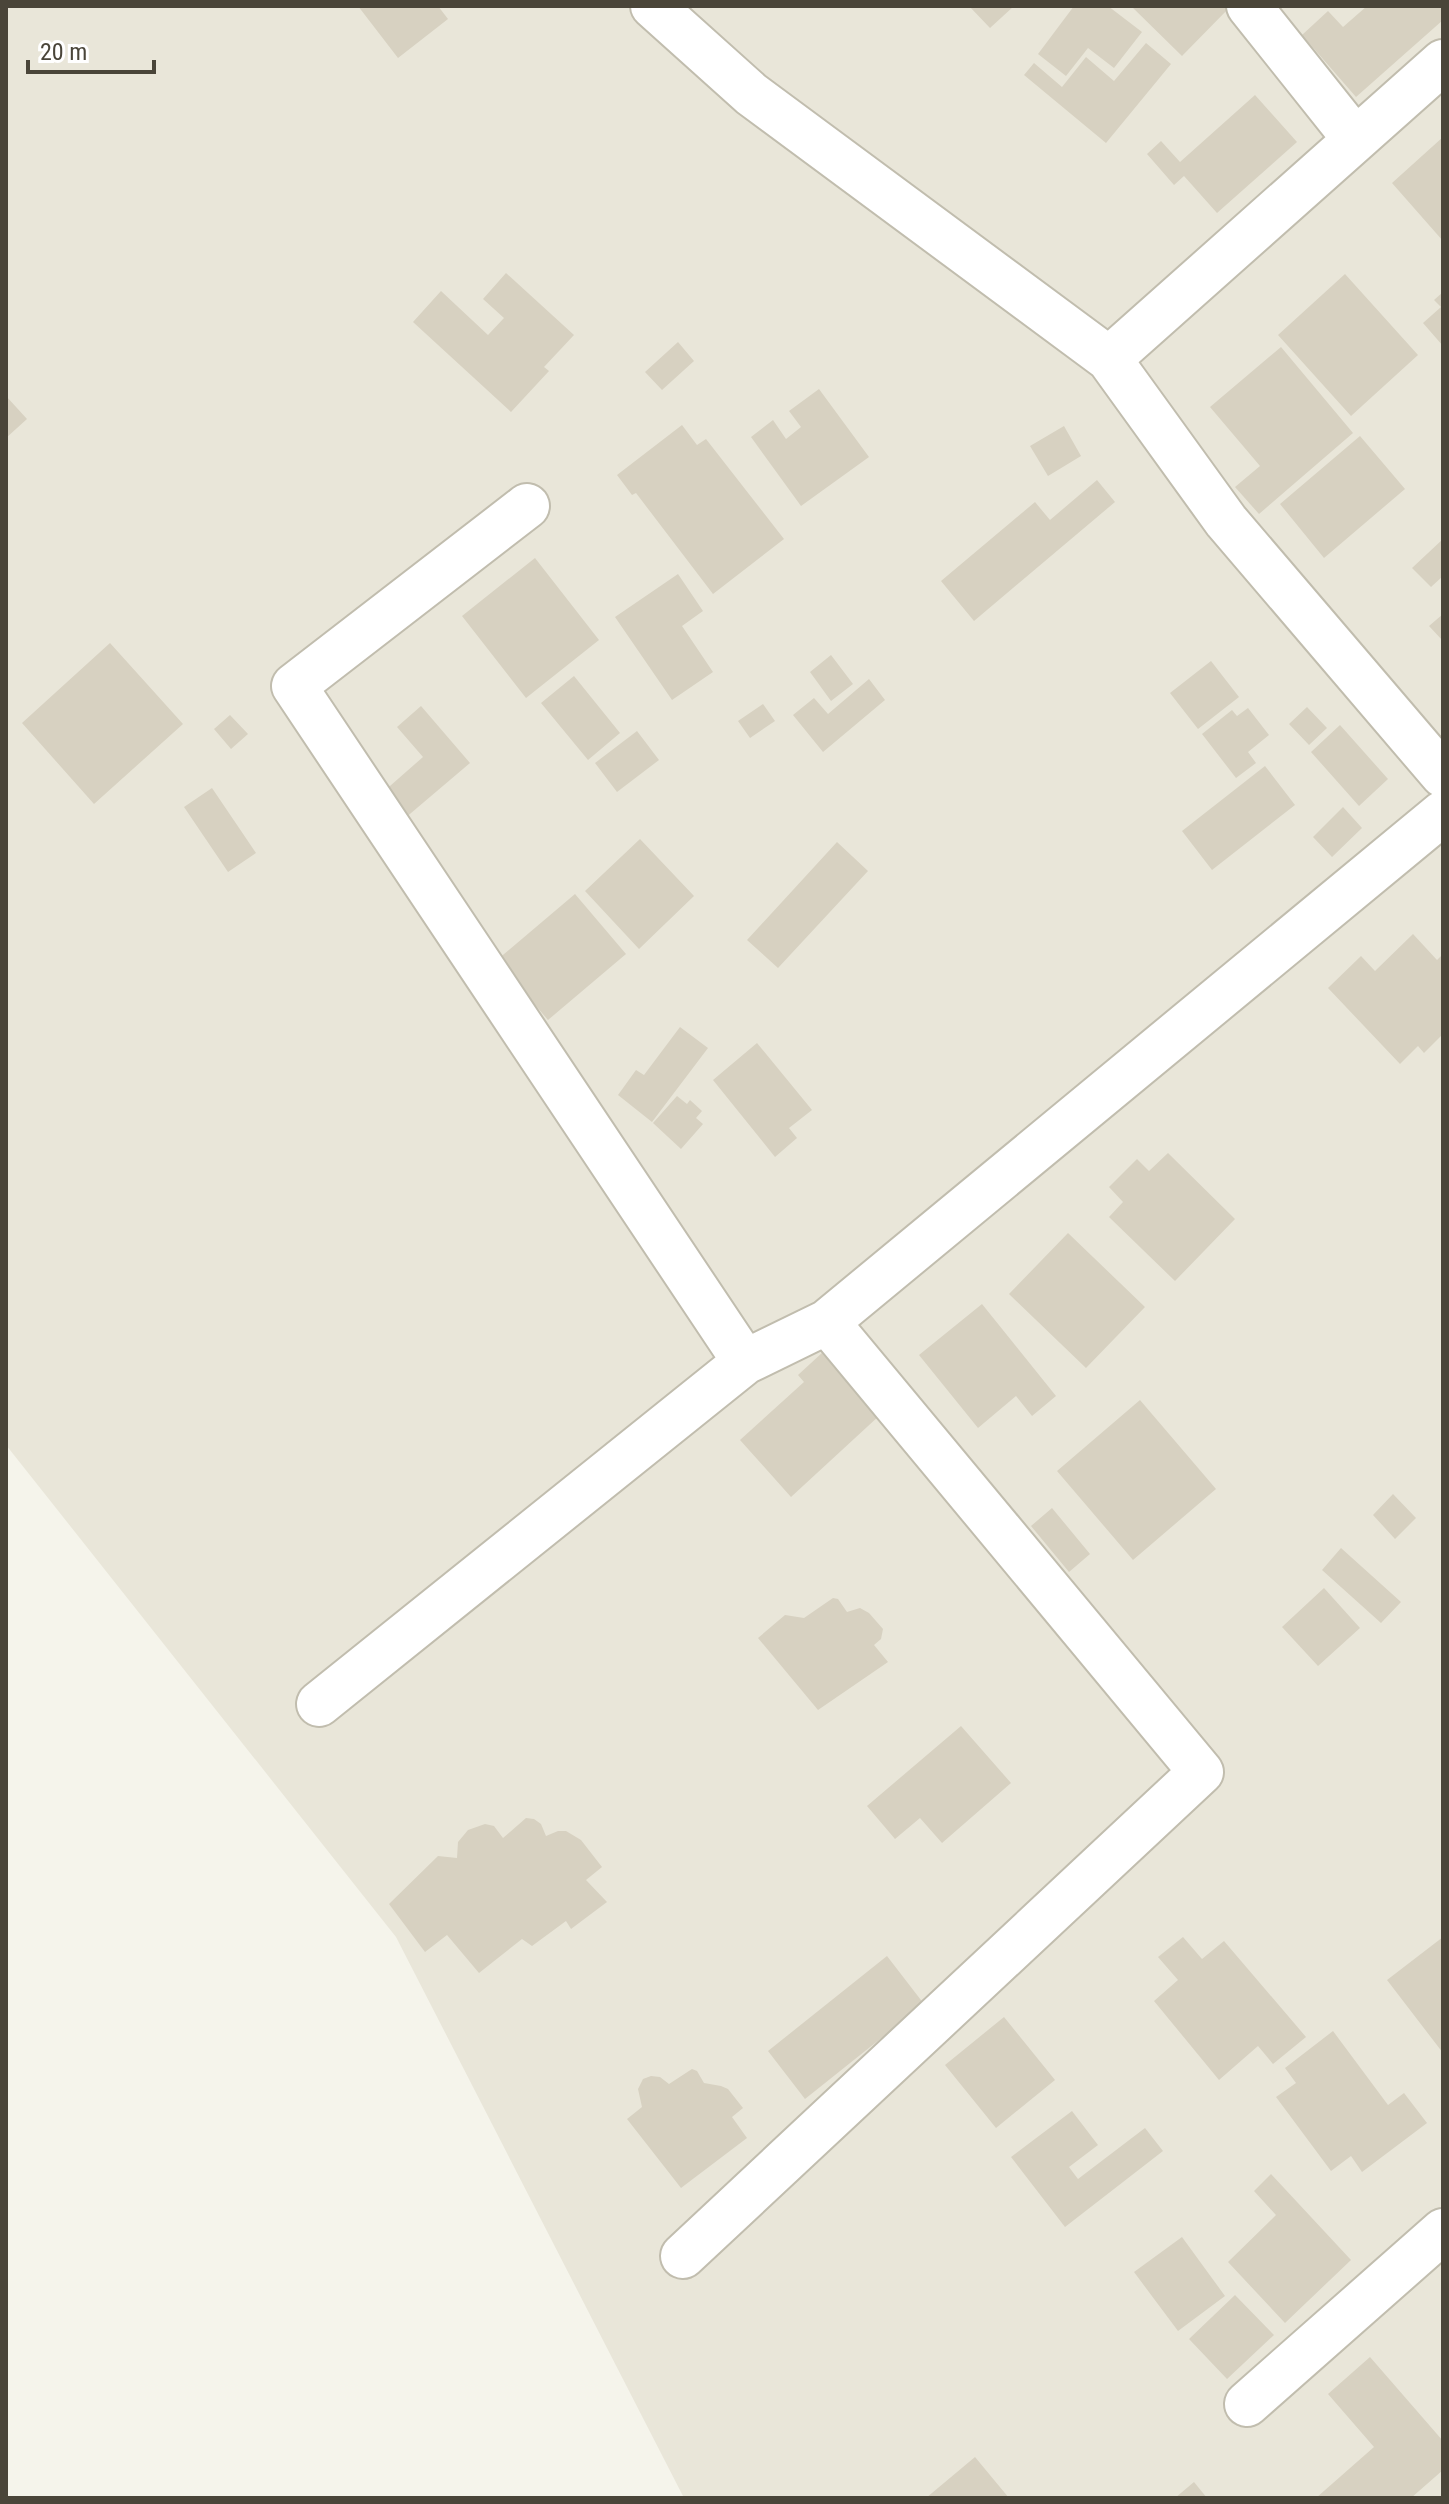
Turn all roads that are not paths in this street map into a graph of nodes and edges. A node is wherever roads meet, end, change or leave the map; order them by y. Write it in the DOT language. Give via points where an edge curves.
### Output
graph roads {
  1 [pos="653,6"];
  2 [pos="1249,6"];
  3 [pos="1443,62"];
  4 [pos="1355,139"];
  5 [pos="1109,359"];
  6 [pos="527,506"];
  7 [pos="1443,775"];
  8 [pos="1443,813"];
  9 [pos="827,1322"];
  10 [pos="745,1362"];
  11 [pos="319,1704"];
  12 [pos="1443,2231"];
  13 [pos="683,2256"];
  14 [pos="1247,2404"];
  1 -- 5 [label="street" via="751,94"];
  2 -- 4 [label="street"];
  3 -- 4 [label="street"];
  4 -- 5 [label="street"];
  5 -- 7 [label="street" via="1226,521"];
  6 -- 10 [label="street" via="294,686"];
  8 -- 9 [label="street"];
  9 -- 10 [label="street"];
  9 -- 13 [label="street" via="1201,1772"];
  10 -- 11 [label="street"];
  12 -- 14 [label="street"];
}
